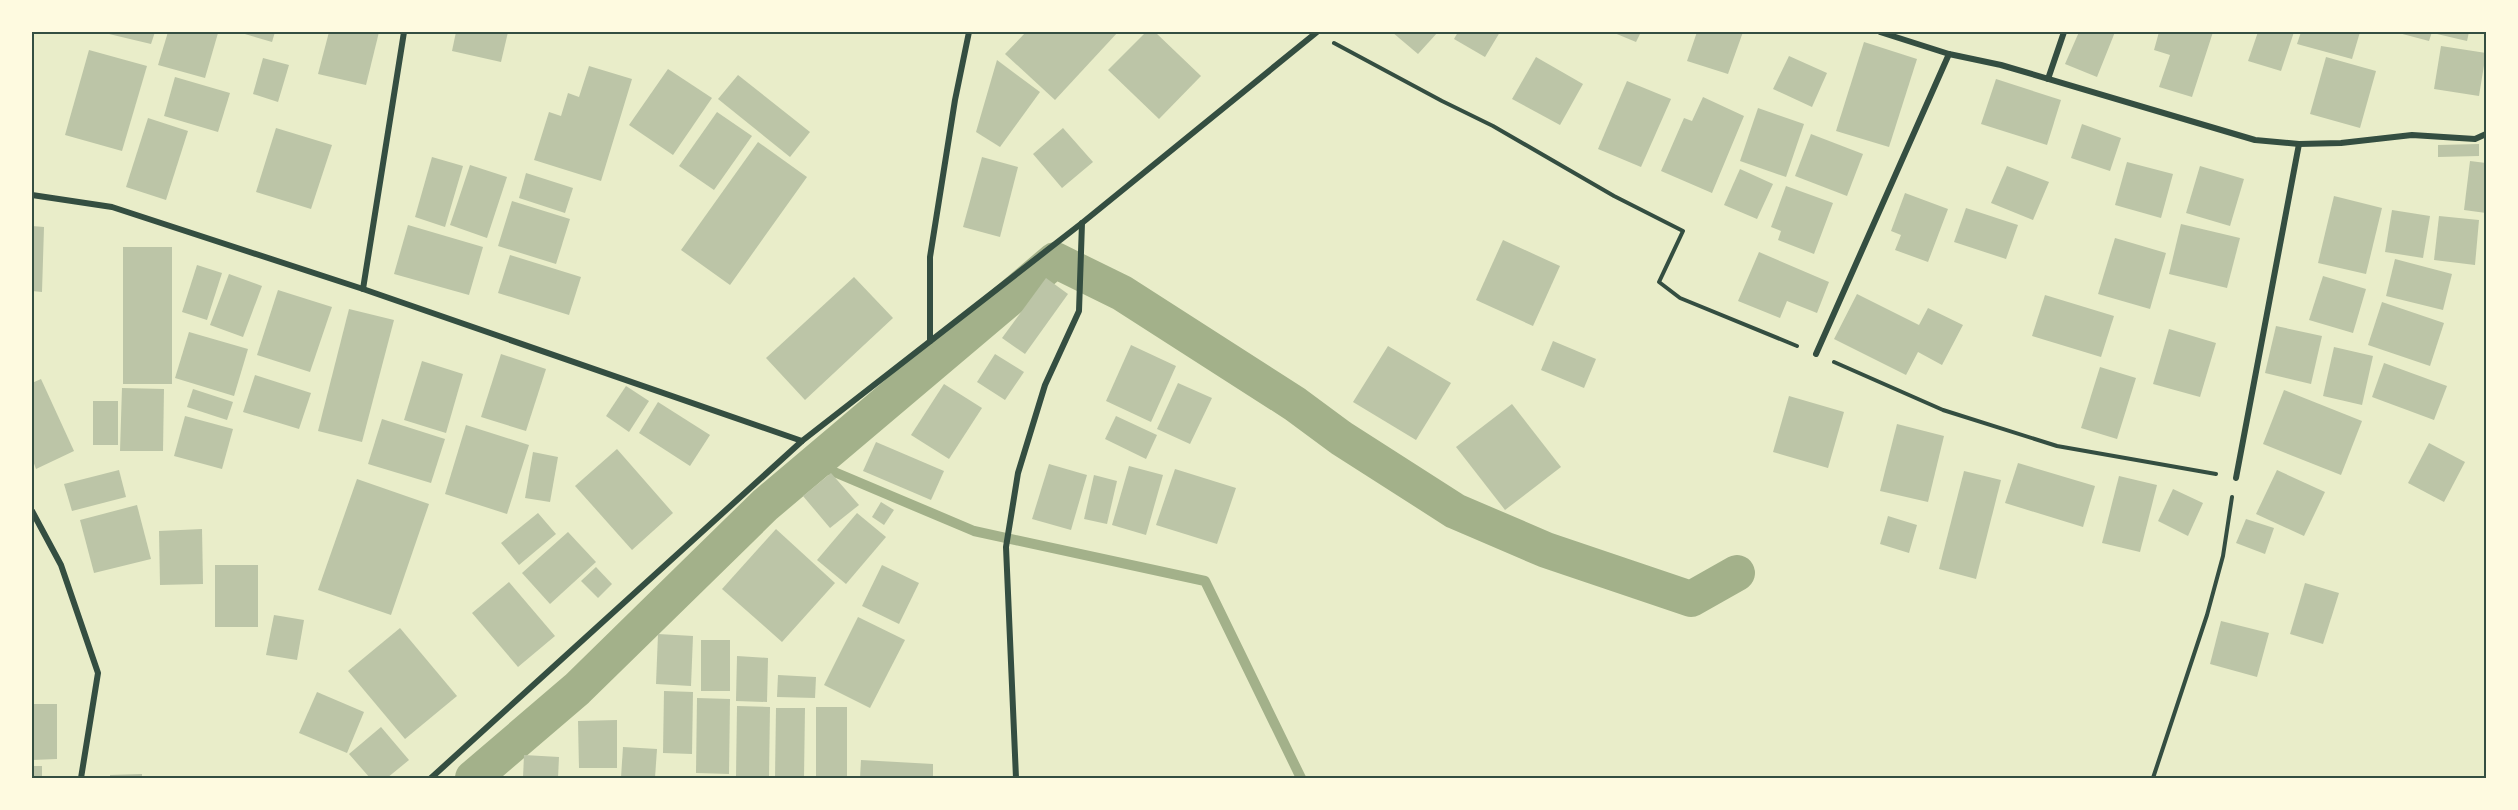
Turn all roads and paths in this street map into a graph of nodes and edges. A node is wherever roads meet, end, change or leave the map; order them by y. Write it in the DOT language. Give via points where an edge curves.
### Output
graph roads {
  1 [pos="404,32"];
  2 [pos="969,32"];
  3 [pos="1317,32"];
  4 [pos="1880,32"];
  5 [pos="2064,32"];
  6 [pos="1326,37"];
  7 [pos="1949,54"];
  8 [pos="2048,79"];
  9 [pos="2487,134"];
  10 [pos="2298,144"];
  11 [pos="32,195"];
  12 [pos="1082,223"];
  13 [pos="363,289"];
  14 [pos="930,341"];
  15 [pos="1815,354"];
  16 [pos="802,441"];
  17 [pos="2236,478"];
  18 [pos="32,511"];
  19 [pos="81,778"];
  20 [pos="431,778"];
  21 [pos="1016,778"];
  22 [pos="2153,778"];
  1 -- 13 [label="street"];
  2 -- 14 [label="street" via="930,256"];
  3 -- 12 [label="street"];
  4 -- 7 [label="street"];
  5 -- 8 [label="street"];
  6 -- 15 [label="path" via="1683,231 1659,282 1680,298"];
  7 -- 8 [label="street"];
  7 -- 15 [label="street"];
  8 -- 10 [label="street" via="2255,140"];
  9 -- 10 [label="street" via="2475,139 2412,135"];
  10 -- 17 [label="street"];
  11 -- 13 [label="street" via="112,207"];
  12 -- 14 [label="street"];
  12 -- 21 [label="street" via="1079,311 1045,385 1018,473 1008,528"];
  13 -- 16 [label="street"];
  14 -- 16 [label="street"];
  15 -- 17 [label="path" via="1943,410 2057,446"];
  16 -- 20 [label="street"];
  17 -- 22 [label="path" via="2223,556"];
  18 -- 19 [label="street" via="61,564 98,673"];
}
